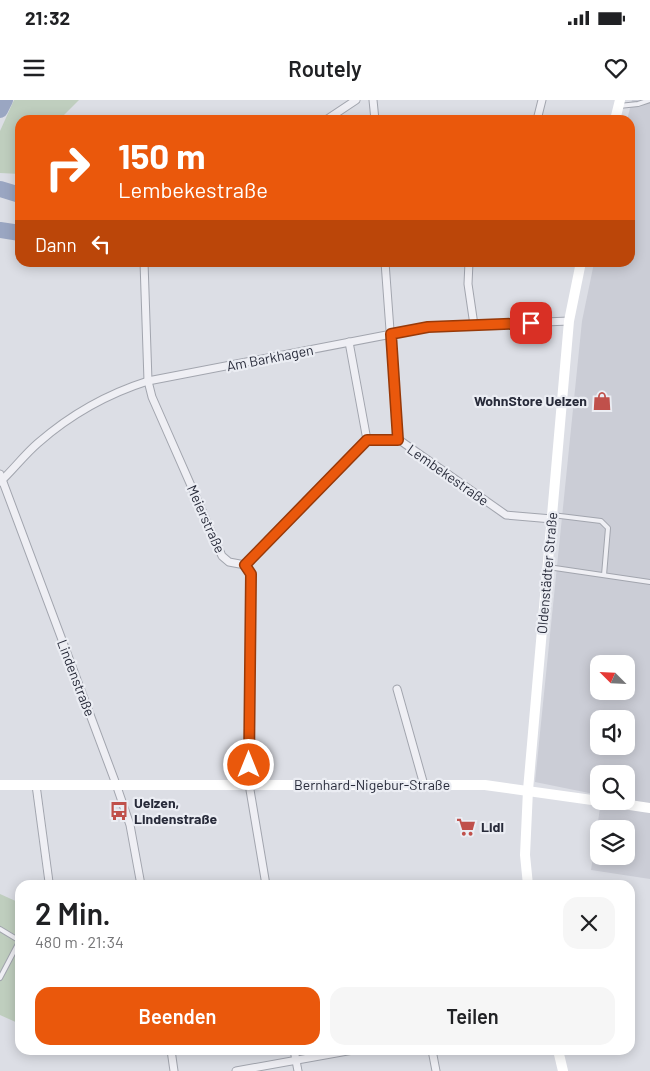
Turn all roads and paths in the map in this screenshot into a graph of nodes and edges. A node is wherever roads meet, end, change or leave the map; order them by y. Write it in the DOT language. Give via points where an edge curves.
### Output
graph roads {
  1 [pos="356,100"];
  2 [pos="373,100"];
  3 [pos="542,100"];
  4 [pos="650,100"];
  5 [pos="620,103"];
  6 [pos="334,115"];
  7 [pos="374,115"];
  8 [pos="538,115"];
  9 [pos="616,115"];
  10 [pos="144,267"];
  11 [pos="386,267"];
  12 [pos="469,267"];
  13 [pos="579,267"];
  14 [pos="569,321"];
  15 [pos="474,325"];
  16 [pos="391,334"];
  17 [pos="349,342"];
  18 [pos="148,381"];
  19 [pos="367,440"];
  20 [pos="398,440"];
  21 [pos="1,479"];
  22 [pos="552,517"];
  23 [pos="245,565"];
  24 [pos="548,566"];
  25 [pos="604,575"];
  26 [pos="650,582"];
  27 [pos="396,689"];
  28 [pos="116,784"];
  29 [pos="249,784"];
  30 [pos="0,785"];
  31 [pos="36,785"];
  32 [pos="424,785"];
  33 [pos="528,790"];
  34 [pos="590,800"];
  35 [pos="635,806"];
  36 [pos="650,808"];
  37 [pos="49,880"];
  38 [pos="140,880"];
  39 [pos="265,880"];
  40 [pos="528,880"];
  41 [pos="0,929"];
  42 [pos="15,937"];
  43 [pos="15,950"];
  44 [pos="0,978"];
  45 [pos="172,1055"];
  46 [pos="295,1055"];
  47 [pos="324,1055"];
  48 [pos="433,1055"];
  49 [pos="559,1055"];
  50 [pos="296,1060"];
  51 [pos="174,1071"];
  52 [pos="236,1071"];
  53 [pos="298,1071"];
  54 [pos="436,1071"];
  55 [pos="562,1071"];
  1 -- 6 [label="street"];
  2 -- 7 [label="street"];
  3 -- 8 [label="street"];
  4 -- 5 [label="lane" via="638,104"];
  5 -- 9 [label="street"];
  10 -- 18 [label="street, Meierstraße"];
  11 -- 16 [label="street"];
  12 -- 15 [label="street"];
  13 -- 14 [label="street, Oldenstädter Straße"];
  14 -- 15 [label="street, Am Barkhagen"];
  14 -- 22 [label="street, Oldenstädter Straße"];
  15 -- 16 [label="street, Am Barkhagen" via="428,327"];
  16 -- 17 [label="street, Am Barkhagen"];
  16 -- 20 [label="street"];
  17 -- 18 [label="street, Am Barkhagen"];
  17 -- 19 [label="street"];
  18 -- 21 [label="street, Am Barkhagen" via="106,398 68,420"];
  18 -- 23 [label="street, Meierstraße" via="152,397 222,556 229,562"];
  19 -- 20 [label="street, Lembekestraße"];
  19 -- 23 [label="street"];
  20 -- 22 [label="street, Lembekestraße" via="506,515"];
  21 -- 28 [label="street, Lindenstraße"];
  22 -- 24 [label="street, Oldenstädter Straße"];
  22 -- 25 [label="lane" via="605,523 608,528"];
  23 -- 29 [label="street" via="251,574"];
  24 -- 25 [label="lane"];
  24 -- 33 [label="street, Oldenstädter Straße"];
  25 -- 26 [label="lane"];
  27 -- 32 [label="street"];
  28 -- 29 [label="street, Bernhard-Nigebur-Straße"];
  28 -- 31 [label="street, Bernhard-Nigebur-Straße"];
  28 -- 38 [label="street, Lindenstraße" via="130,825"];
  29 -- 32 [label="street, Bernhard-Nigebur-Straße"];
  29 -- 39 [label="street"];
  30 -- 31 [label="street, Bernhard-Nigebur-Straße"];
  31 -- 37 [label="street"];
  32 -- 33 [label="street, Bernhard-Nigebur-Straße" via="485,785"];
  33 -- 34 [label="street, Bernhard-Nigebur-Straße"];
  33 -- 40 [label="street, Oldenstädter Straße" via="525,855"];
  35 -- 36 [label="street"];
  41 -- 42 [label="lane"];
  43 -- 44 [label="lane"];
  45 -- 51 [label="street"];
  46 -- 50 [label="street"];
  47 -- 50 [label="street"];
  48 -- 54 [label="street"];
  49 -- 55 [label="street"];
  50 -- 52 [label="street"];
  50 -- 53 [label="street"];
}
